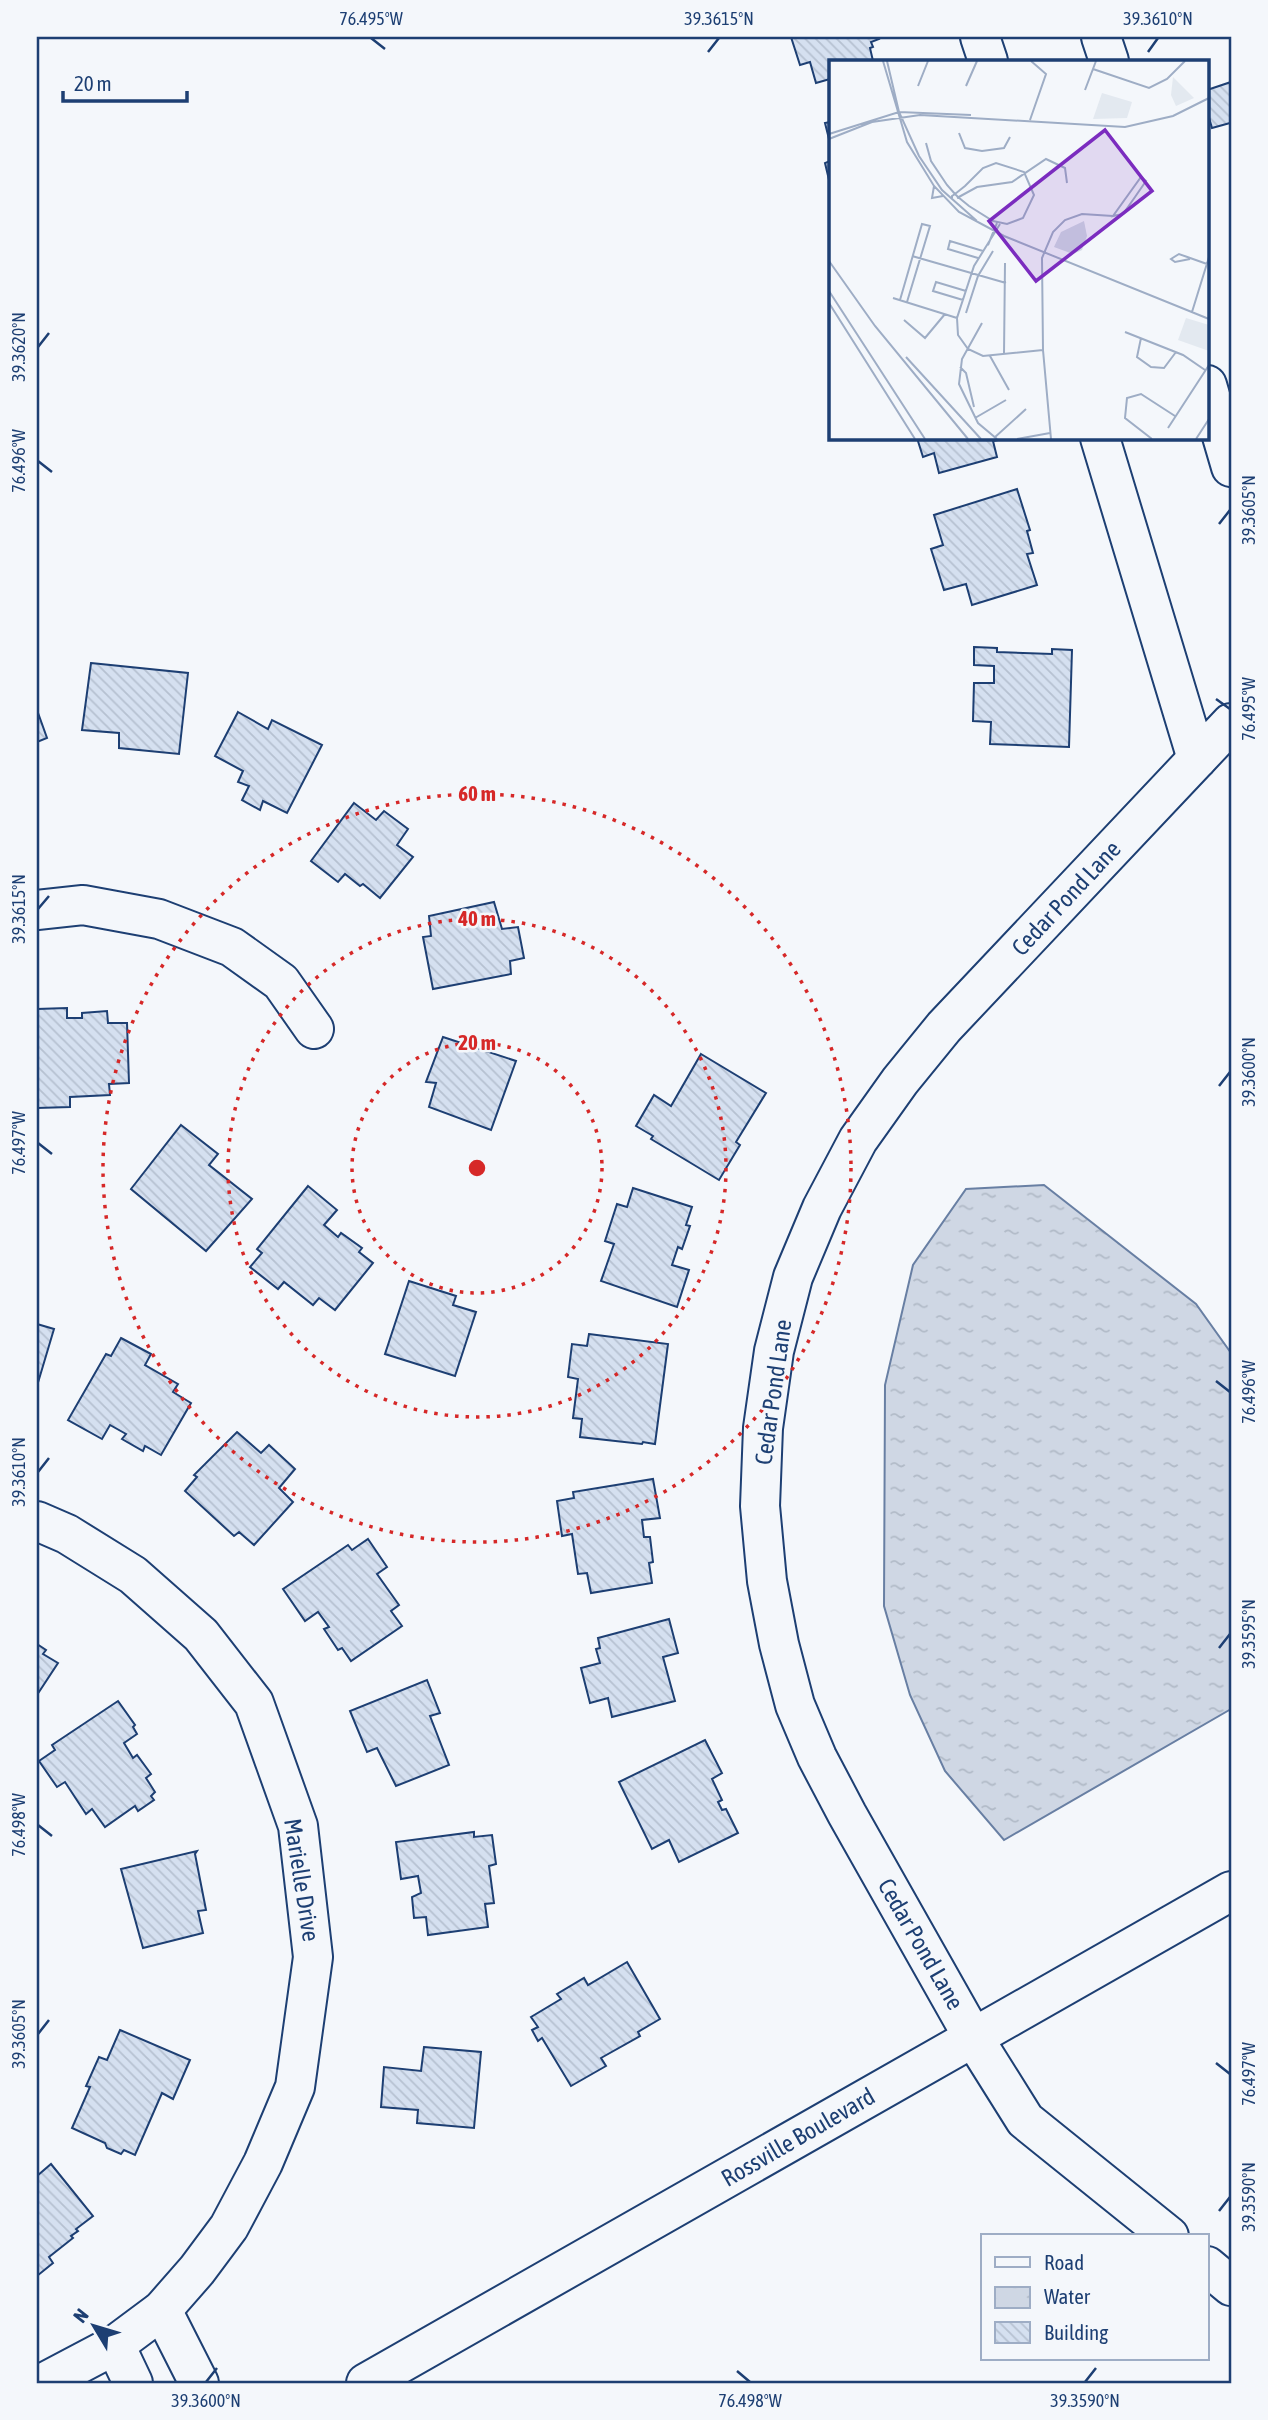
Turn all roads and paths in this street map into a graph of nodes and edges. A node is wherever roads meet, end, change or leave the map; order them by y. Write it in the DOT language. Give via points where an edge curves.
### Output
graph roads {
  1 [pos="980,37"];
  2 [pos="1101,37"];
  3 [pos="988,60"];
  4 [pos="1109,60"];
  5 [pos="1208,388"];
  6 [pos="1100,439"];
  7 [pos="1231,467"];
  8 [pos="1231,723"];
  9 [pos="1197,759"];
  10 [pos="37,910"];
  11 [pos="314,1030"];
  12 [pos="37,1521"];
  13 [pos="1231,1891"];
  14 [pos="973,2037"];
  15 [pos="1167,2234"];
  16 [pos="1208,2267"];
  17 [pos="1231,2286"];
  18 [pos="162,2311"];
  19 [pos="115,2345"];
  20 [pos="43,2383"];
  21 [pos="133,2383"];
  22 [pos="199,2383"];
  23 [pos="366,2383"];
  1 -- 3 [label="street"];
  2 -- 4 [label="street"];
  5 -- 7 [label="street"];
  6 -- 9 [label="street"];
  8 -- 9 [label="street, Cedar Pond Lane"];
  9 -- 14 [label="street, Cedar Pond Lane" via="944,1027 900,1081 858,1140 822,1208 793,1277 774,1351 763,1428 760,1506 767,1581 795,1705 847,1814"];
  10 -- 11 [label="street" via="83,905 159,919 232,947 281,982"];
  12 -- 18 [label="street, Marielle Drive" via="133,1575 201,1635 254,1703 298,1826 313,1957 295,2087 263,2164 229,2227"];
  13 -- 14 [label="street, Rossville Boulevard"];
  14 -- 15 [label="street, Cedar Pond Lane" via="1025,2120"];
  14 -- 23 [label="street, Rossville Boulevard"];
  16 -- 17 [label="street"];
  18 -- 19 [label="street, Marielle Drive"];
  18 -- 22 [label="street"];
  19 -- 20 [label="street, Marielle Drive"];
  19 -- 21 [label="street"];
}
